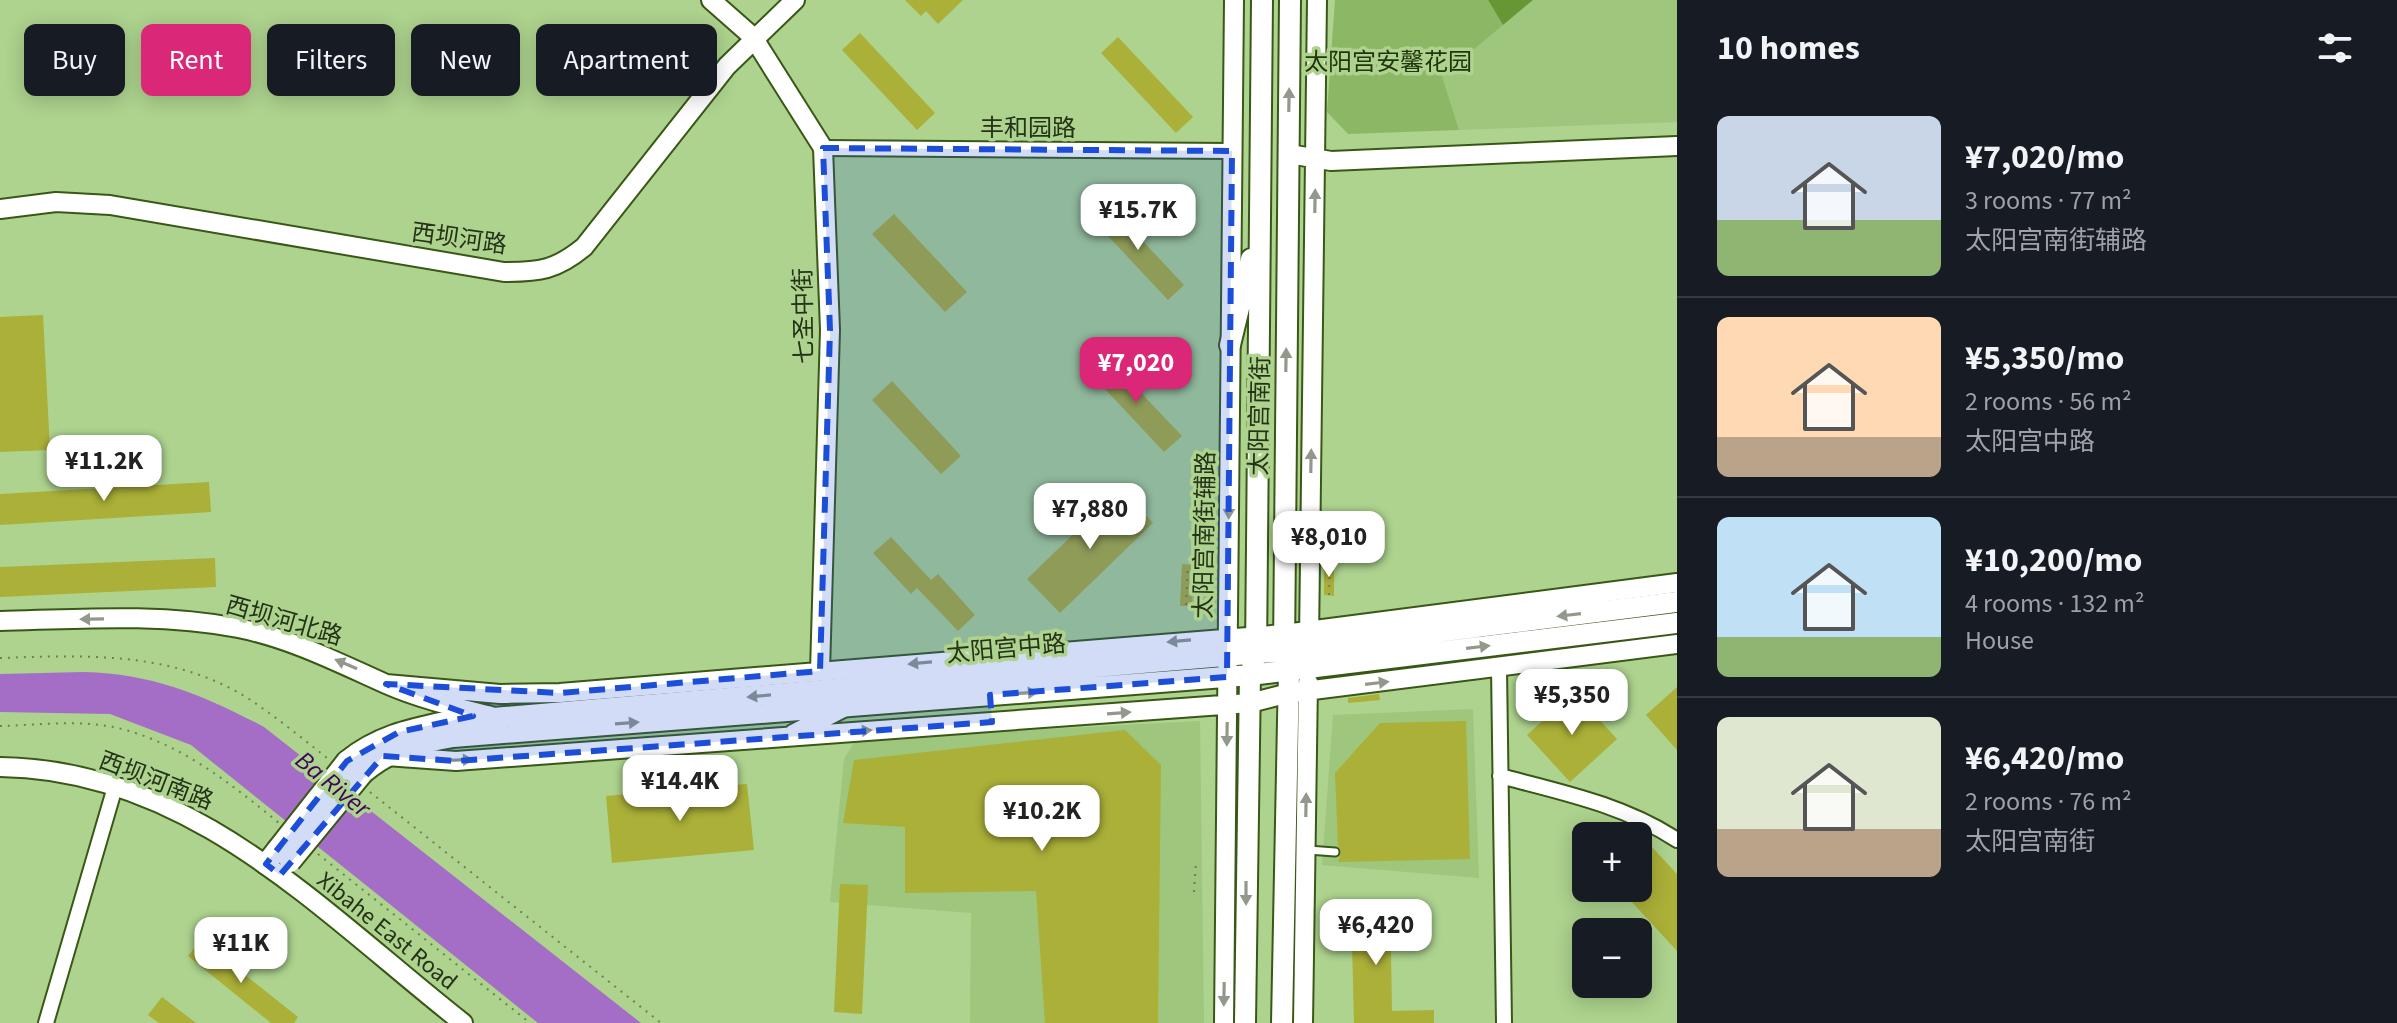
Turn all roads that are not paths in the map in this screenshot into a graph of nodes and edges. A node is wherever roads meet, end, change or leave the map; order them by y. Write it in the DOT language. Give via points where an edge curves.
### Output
graph roads {
  1 [pos="711,0"];
  2 [pos="795,0"];
  3 [pos="1234,0"];
  4 [pos="1262,0"];
  5 [pos="1290,0"];
  6 [pos="1317,0"];
  7 [pos="753,37"];
  8 [pos="1677,146"];
  9 [pos="823,148"];
  10 [pos="1232,151"];
  11 [pos="1289,154"];
  12 [pos="1315,161"];
  13 [pos="0,209"];
  14 [pos="1260,224"];
  15 [pos="1230,345"];
  16 [pos="1676,596"];
  17 [pos="0,621"];
  18 [pos="1669,624"];
  19 [pos="1256,644"];
  20 [pos="1677,644"];
  21 [pos="1227,646"];
  22 [pos="1297,651"];
  23 [pos="1603,654"];
  24 [pos="1499,668"];
  25 [pos="820,671"];
  26 [pos="774,675"];
  27 [pos="1250,675"];
  28 [pos="1227,677"];
  29 [pos="386,684"];
  30 [pos="863,687"];
  31 [pos="1298,692"];
  32 [pos="990,695"];
  33 [pos="1250,703"];
  34 [pos="1227,705"];
  35 [pos="845,707"];
  36 [pos="498,718"];
  37 [pos="992,722"];
  38 [pos="787,737"];
  39 [pos="383,756"];
  40 [pos="0,767"];
  41 [pos="355,767"];
  42 [pos="1500,776"];
  43 [pos="115,787"];
  44 [pos="1677,840"];
  45 [pos="1306,849"];
  46 [pos="1335,852"];
  47 [pos="278,863"];
  48 [pos="46,1023"];
  49 [pos="463,1023"];
  50 [pos="1224,1023"];
  51 [pos="1245,1023"];
  52 [pos="1282,1023"];
  53 [pos="1303,1023"];
  54 [pos="1504,1023"];
  1 -- 7 [label="street"];
  2 -- 7 [label="street, 西坝河路"];
  3 -- 10 [label="street, 太阳宫南街辅路"];
  4 -- 14 [label="main road, 太阳宫南街"];
  11 -- 5 [label="main road, 太阳宫南街, one-way"];
  6 -- 12 [label="street, 太阳宫南街"];
  7 -- 9 [label="street"];
  7 -- 13 [label="street, 西坝河路" via="584,247 563,264 537,272 504,272 110,205 56,202"];
  8 -- 12 [label="street"];
  9 -- 10 [label="street, 丰和园路"];
  9 -- 25 [label="street, 七圣中街" via="830,330"];
  10 -- 15 [label="street, 太阳宫南街辅路"];
  11 -- 12 [label="street"];
  22 -- 11 [label="main road, 太阳宫南街, one-way"];
  22 -- 12 [label="street, 太阳宫南街, one-way"];
  14 -- 15 [label="main road"];
  14 -- 19 [label="main road, 太阳宫南街"];
  15 -- 21 [label="street, 太阳宫南街辅路, one-way"];
  16 -- 22 [label="main road, 太阳宫中路, one-way"];
  16 -- 22 [label="street, 太阳宫中路" via="1600,593"];
  29 -- 17 [label="street, 西坝河北路, one-way" via="344,662 241,628 126,618"];
  22 -- 18 [label="main road, 太阳宫中路, one-way"];
  18 -- 23 [label="street"];
  19 -- 21 [label="main road, 太阳宫中路"];
  19 -- 22 [label="main road, 太阳宫中路"];
  19 -- 27 [label="main road, 太阳宫南街"];
  20 -- 23 [label="street"];
  21 -- 25 [label="street, 太阳宫中路, one-way"];
  21 -- 28 [label="street, 太阳宫南街辅路"];
  21 -- 30 [label="main road, 太阳宫中路"];
  22 -- 27 [label="main road, 太阳宫中路"];
  22 -- 31 [label="main road, 太阳宫南街"];
  23 -- 24 [label="street"];
  31 -- 24 [label="street, one-way"];
  24 -- 42 [label="street"];
  25 -- 26 [label="street, 太阳宫中路"];
  26 -- 29 [label="street, 太阳宫中路" via="560,693 500,694"];
  26 -- 30 [label="street"];
  27 -- 28 [label="main road, 太阳宫中路"];
  27 -- 33 [label="main road, 太阳宫南街"];
  32 -- 28 [label="main road, 太阳宫中路, one-way"];
  28 -- 34 [label="street, 太阳宫南街辅路"];
  29 -- 36 [label="street, 西坝河北路"];
  30 -- 36 [label="main road, 太阳宫中路, one-way"];
  31 -- 33 [label="street"];
  45 -- 31 [label="street, 太阳宫南街, one-way"];
  31 -- 52 [label="main road, 太阳宫南街"];
  32 -- 35 [label="main road, 太阳宫中路"];
  32 -- 37 [label="street"];
  33 -- 34 [label="street"];
  33 -- 51 [label="main road, 太阳宫南街, one-way"];
  37 -- 34 [label="street, one-way"];
  34 -- 50 [label="street, 太阳宫南街辅路, one-way"];
  35 -- 38 [label="street"];
  39 -- 35 [label="main road, 太阳宫中路, one-way" via="453,737"];
  36 -- 41 [label="main road, 太阳宫中路" via="399,732 370,743"];
  38 -- 37 [label="street, one-way"];
  39 -- 38 [label="street, one-way" via="456,761"];
  39 -- 41 [label="main road, 太阳宫中路"];
  40 -- 43 [label="street, 西坝河南路"];
  41 -- 47 [label="main road, bridge"];
  42 -- 44 [label="street" via="1649,821"];
  42 -- 54 [label="street"];
  43 -- 47 [label="street, 西坝河南路" via="204,822"];
  43 -- 48 [label="street"];
  45 -- 46 [label="lane"];
  45 -- 53 [label="street, 太阳宫南街"];
  47 -- 49 [label="street, Xibahe East Road"];
}
